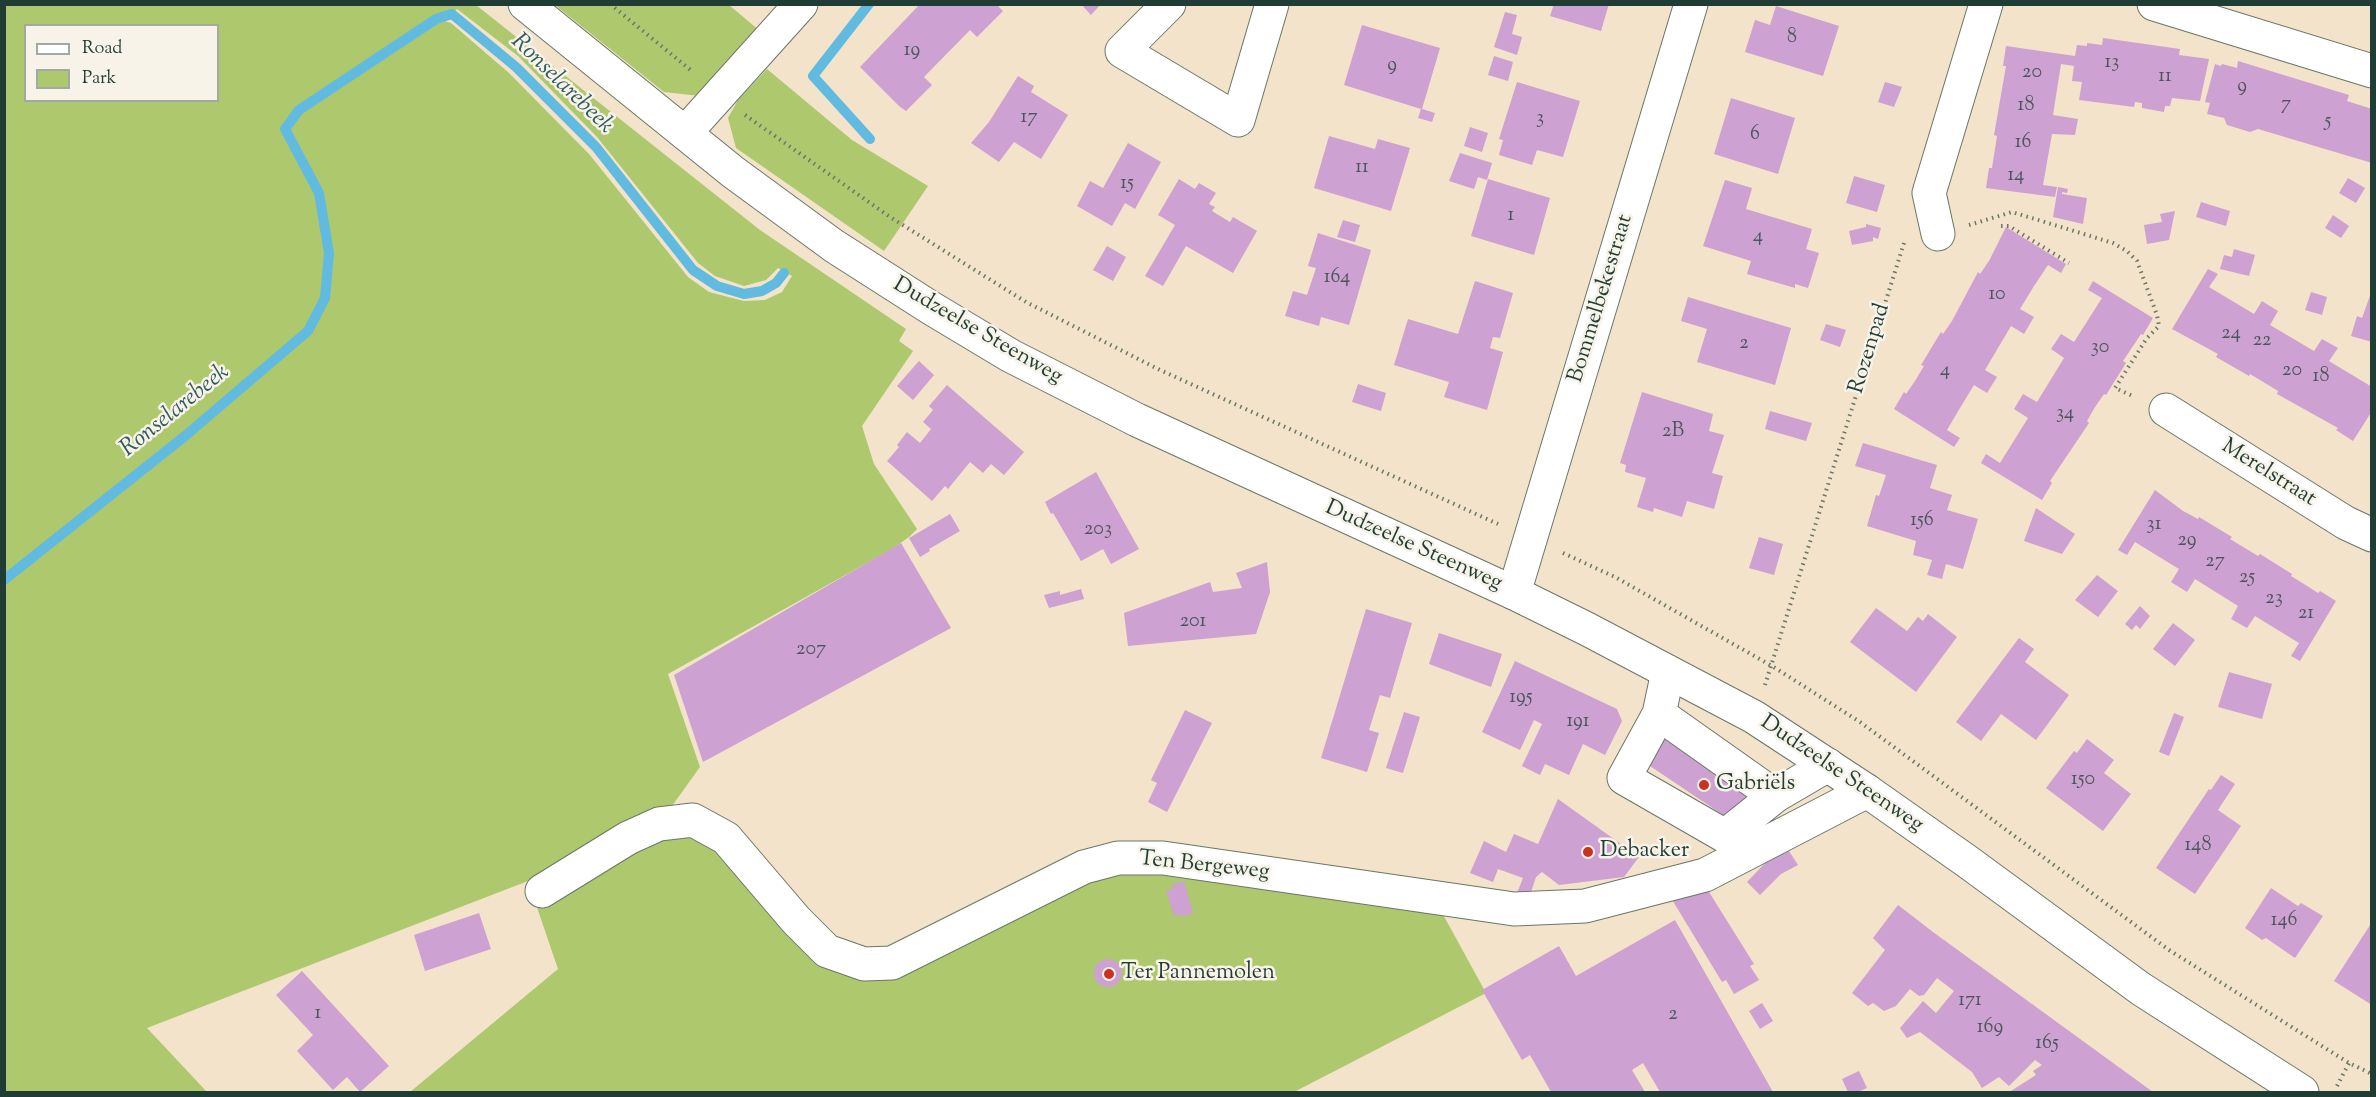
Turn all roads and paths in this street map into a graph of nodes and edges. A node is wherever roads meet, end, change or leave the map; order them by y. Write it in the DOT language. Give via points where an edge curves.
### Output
graph roads {
  1 [pos="525,4"];
  2 [pos="610,4"];
  3 [pos="801,4"];
  4 [pos="1169,4"];
  5 [pos="1272,4"];
  6 [pos="1691,4"];
  7 [pos="1986,4"];
  8 [pos="2154,4"];
  9 [pos="2372,71"];
  10 [pos="721,95"];
  11 [pos="685,133"];
  12 [pos="2001,226"];
  13 [pos="1938,234"];
  14 [pos="2069,263"];
  15 [pos="2166,410"];
  16 [pos="1502,526"];
  17 [pos="2372,535"];
  18 [pos="1554,549"];
  19 [pos="1514,593"];
  20 [pos="1772,666"];
  21 [pos="1668,672"];
  22 [pos="1659,714"];
  23 [pos="1754,717"];
  24 [pos="1828,765"];
  25 [pos="1867,791"];
  26 [pos="1775,796"];
  27 [pos="542,891"];
  28 [pos="2349,1063"];
  29 [pos="2372,1074"];
  30 [pos="2336,1088"];
  31 [pos="2302,1092"];
  1 -- 11 [label="street, Dudzeelse Steenweg"];
  2 -- 10 [label="path"];
  3 -- 10 [label="street"];
  4 -- 5 [label="street" via="1122,51 1238,120"];
  6 -- 19 [label="street, Bommelbekestraat"];
  7 -- 13 [label="street" via="1929,193"];
  8 -- 9 [label="street"];
  10 -- 11 [label="street"];
  10 -- 16 [label="path" via="762,129 890,217 1026,302 1160,370"];
  11 -- 19 [label="street, Dudzeelse Steenweg" via="834,246 1011,356 1137,420"];
  12 -- 14 [label="path" via="2009,226"];
  13 -- 15 [label="path" via="2012,212 2113,243 2127,251 2137,261 2159,326 2115,388"];
  13 -- 20 [label="path, Rozenpad" via="1906,238"];
  15 -- 17 [label="street, Merelstraat"];
  18 -- 20 [label="path" via="1615,577"];
  19 -- 21 [label="street, Dudzeelse Steenweg"];
  20 -- 23 [label="path, Rozenpad"];
  20 -- 28 [label="path" via="1860,722 2169,950"];
  21 -- 22 [label="street"];
  21 -- 23 [label="street, Dudzeelse Steenweg"];
  22 -- 26 [label="street"];
  22 -- 26 [label="street" via="1624,778 1725,836"];
  23 -- 24 [label="street, Dudzeelse Steenweg"];
  24 -- 25 [label="street, Dudzeelse Steenweg"];
  24 -- 26 [label="street"];
  25 -- 27 [label="street, Ten Bergeweg" via="1705,875 1585,906 1514,909 1162,858 1118,858 1084,867 892,963 864,964 827,951 726,838 693,820 658,824 628,838"];
  25 -- 31 [label="street, Dudzeelse Steenweg" via="2141,989"];
  28 -- 29 [label="path"];
  28 -- 30 [label="path"];
}
